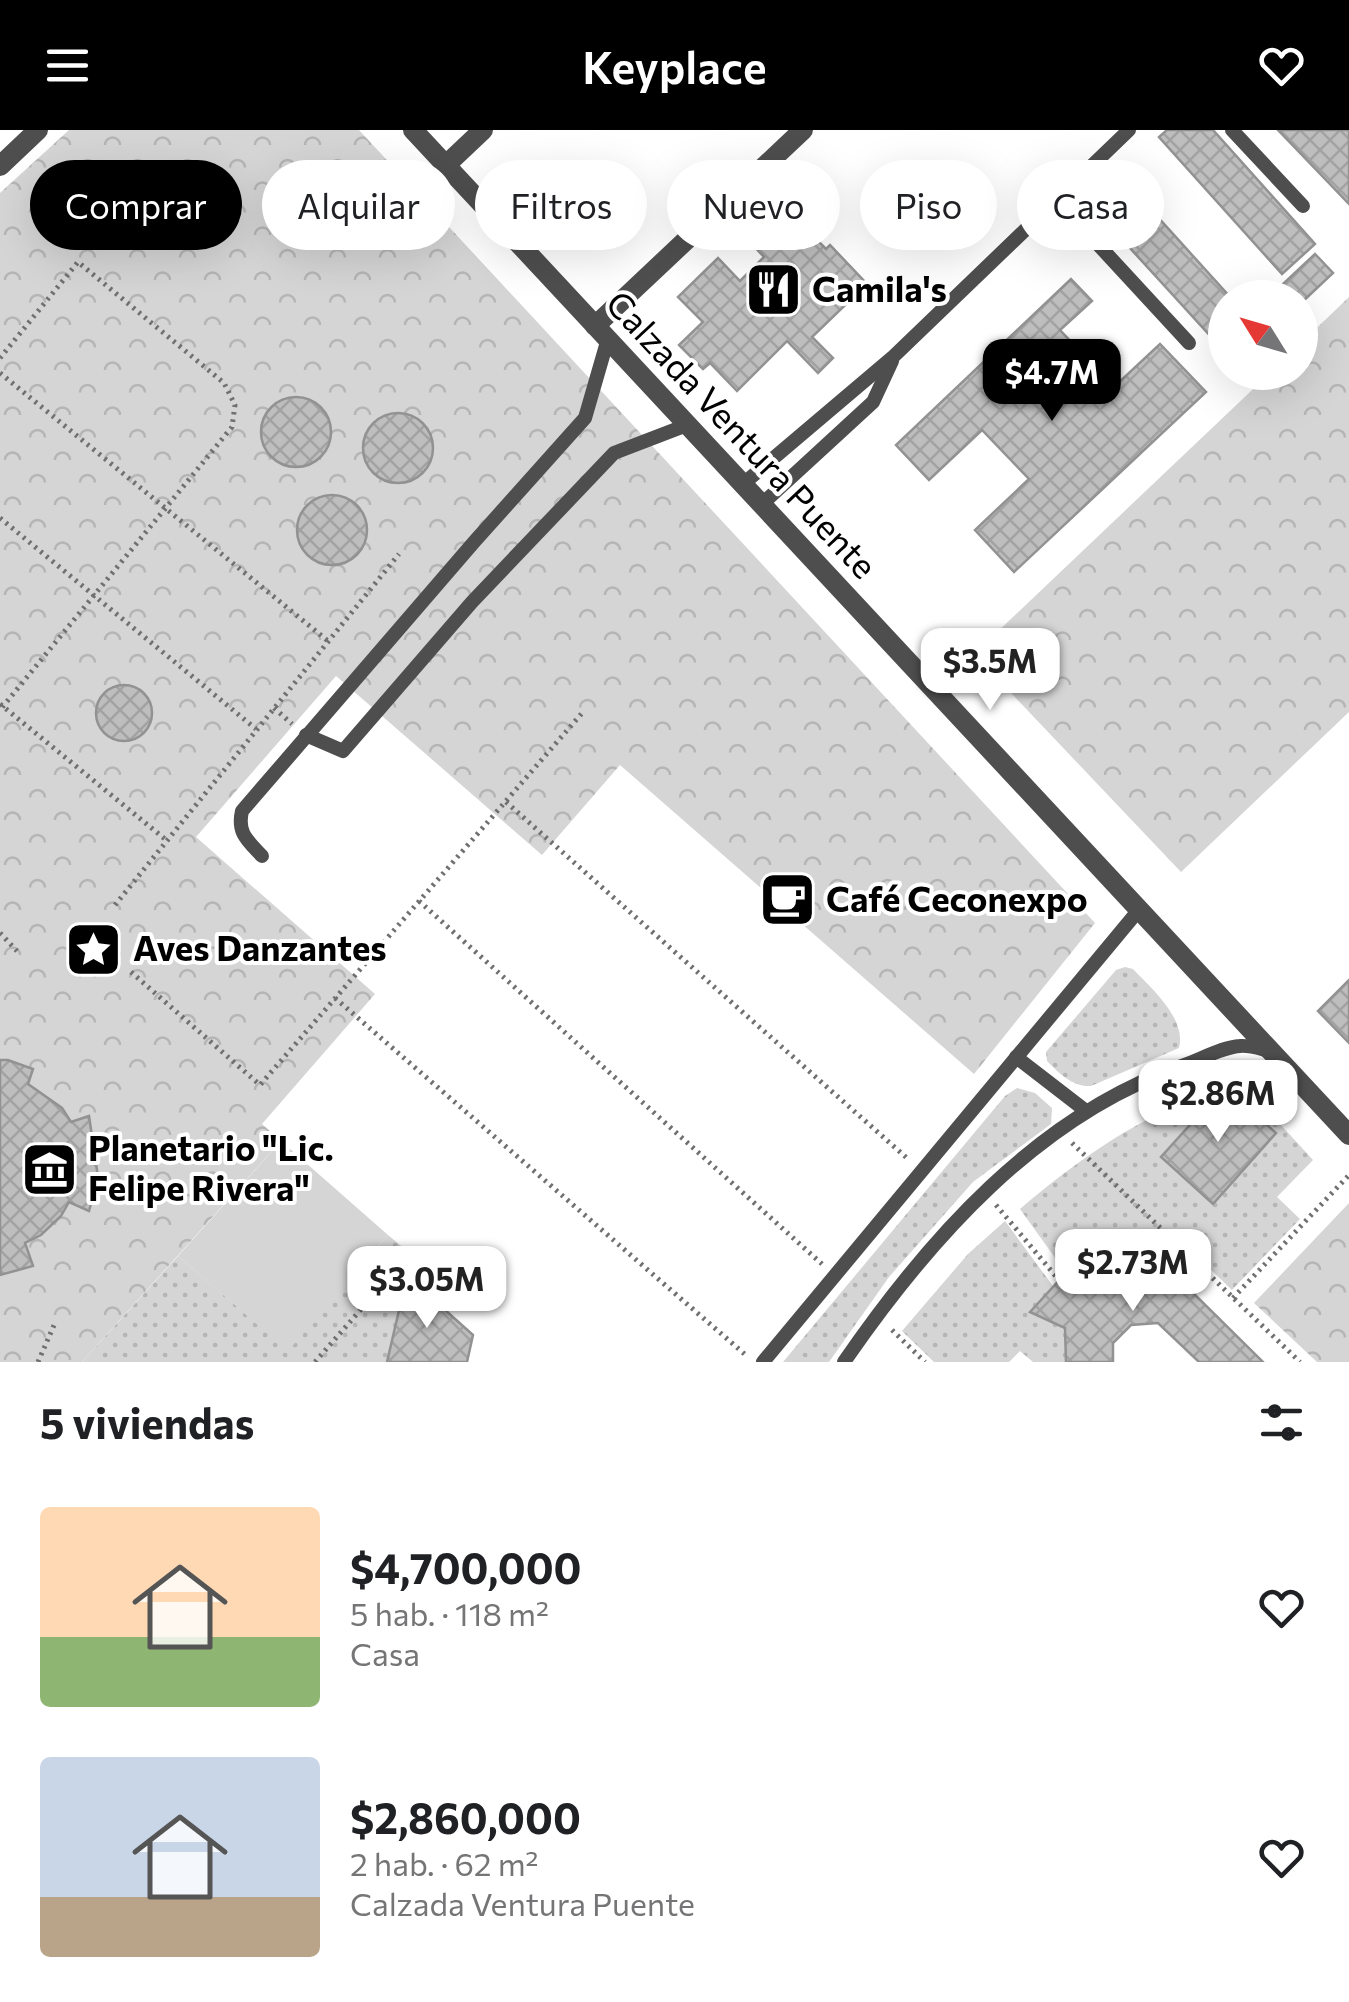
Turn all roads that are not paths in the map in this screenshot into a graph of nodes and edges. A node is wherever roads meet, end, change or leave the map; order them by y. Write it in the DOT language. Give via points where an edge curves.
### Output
graph roads {
  1 [pos="38,130"];
  2 [pos="413,130"];
  3 [pos="483,130"];
  4 [pos="803,130"];
  5 [pos="1130,130"];
  6 [pos="1232,130"];
  7 [pos="441,160"];
  8 [pos="451,160"];
  9 [pos="1099,160"];
  10 [pos="0,166"];
  11 [pos="455,175"];
  12 [pos="1303,206"];
  13 [pos="1017,238"];
  14 [pos="1103,250"];
  15 [pos="600,331"];
  16 [pos="1189,343"];
  17 [pos="894,356"];
  18 [pos="692,430"];
  19 [pos="742,484"];
  20 [pos="762,504"];
  21 [pos="306,735"];
  22 [pos="262,856"];
  23 [pos="1136,906"];
  24 [pos="1271,1051"];
  25 [pos="1016,1057"];
  26 [pos="1086,1111"];
  27 [pos="1349,1135"];
  28 [pos="764,1362"];
  29 [pos="844,1362"];
  1 -- 10 [label="street"];
  2 -- 7 [label="street, Calzada Ventura Puente"];
  3 -- 8 [label="street"];
  4 -- 15 [label="street"];
  5 -- 9 [label="lane"];
  6 -- 12 [label="lane"];
  11 -- 15 [label="street, Calzada Ventura Puente"];
  13 -- 17 [label="lane"];
  14 -- 16 [label="lane"];
  15 -- 18 [label="street, Calzada Ventura Puente"];
  15 -- 21 [label="lane" via="607,342 584,418"];
  17 -- 19 [label="lane"];
  17 -- 20 [label="lane" via="873,402"];
  18 -- 19 [label="street, Calzada Ventura Puente"];
  18 -- 21 [label="lane" via="686,425 614,453 472,602 357,740 342,751"];
  19 -- 20 [label="street, Calzada Ventura Puente"];
  20 -- 23 [label="street, Calzada Ventura Puente"];
  21 -- 22 [label="lane" via="242,811 242,835"];
  23 -- 24 [label="street, Calzada Ventura Puente"];
  23 -- 25 [label="lane"];
  24 -- 26 [label="lane" via="1240,1045 1153,1076"];
  24 -- 27 [label="street, Calzada Ventura Puente"];
  25 -- 26 [label="lane"];
  25 -- 28 [label="lane"];
  26 -- 29 [label="lane" via="985,1191 876,1315"];
}
